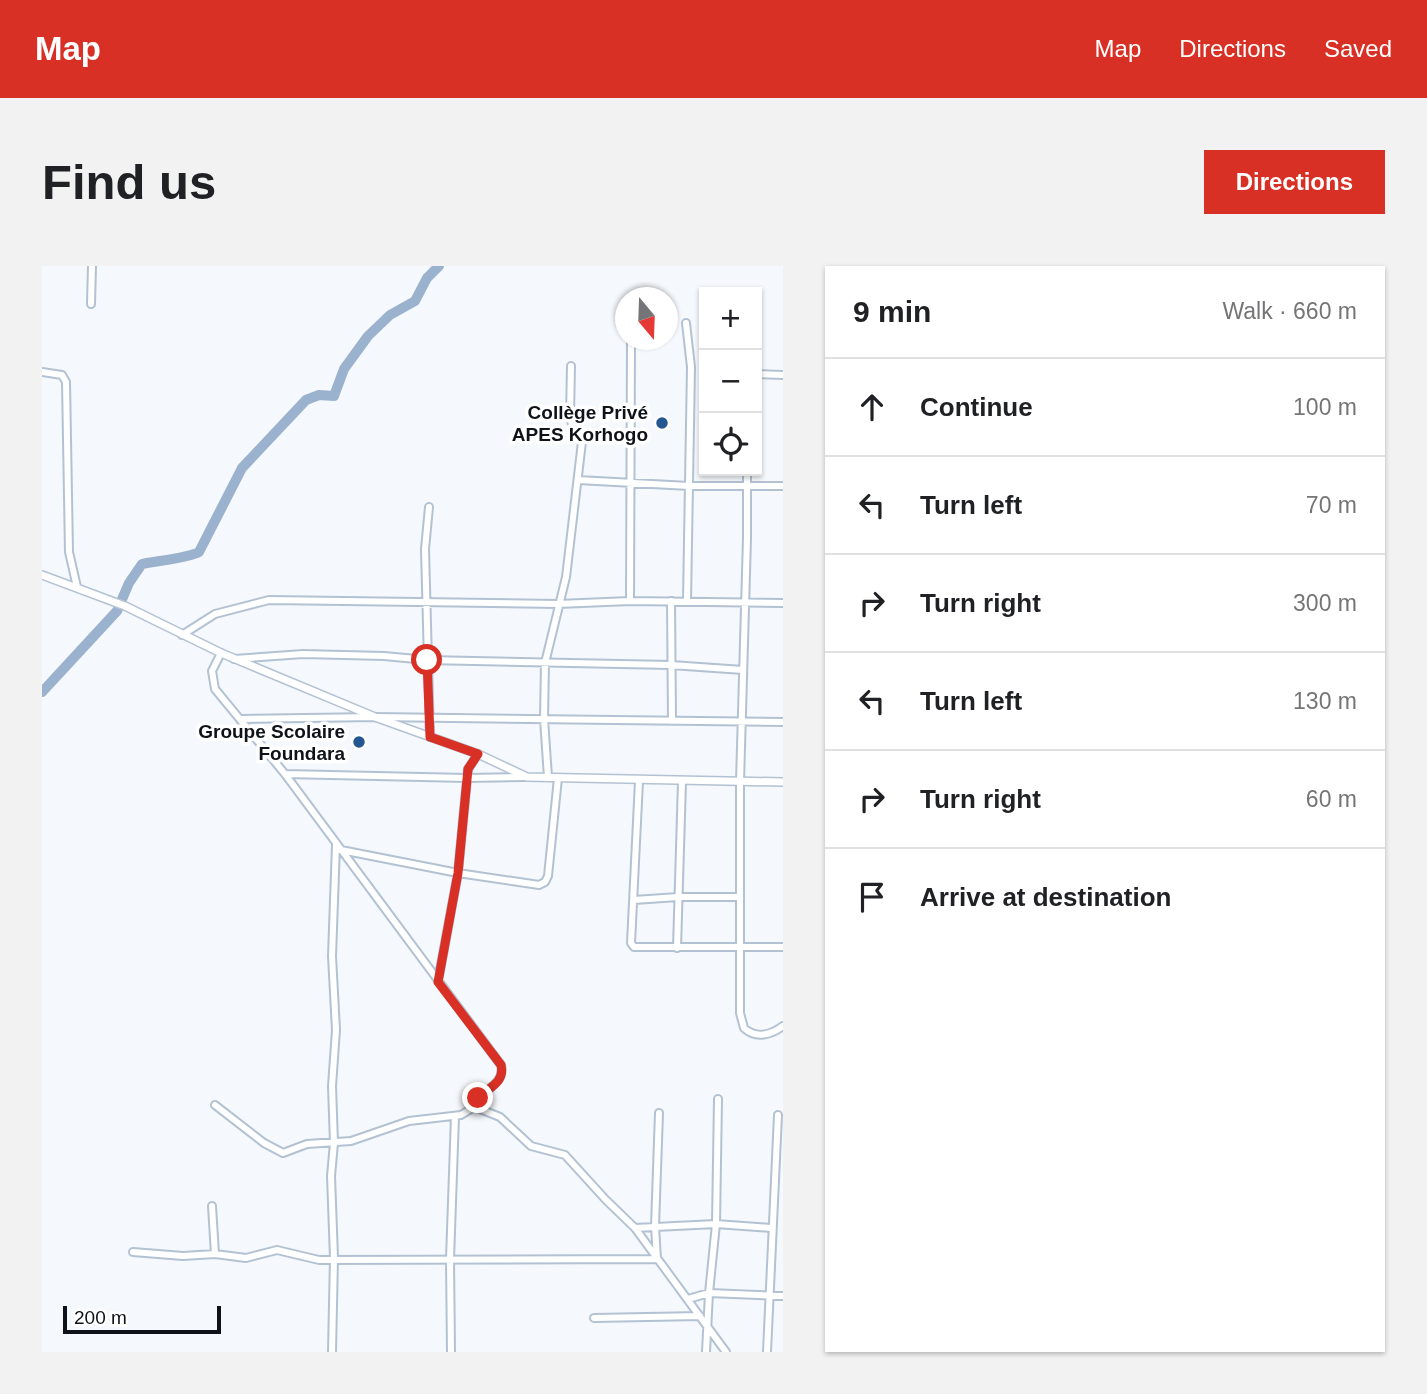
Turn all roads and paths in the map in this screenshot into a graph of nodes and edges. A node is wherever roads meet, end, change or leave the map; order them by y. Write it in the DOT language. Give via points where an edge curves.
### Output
graph roads {
  1 [pos="92,266"];
  2 [pos="91,304"];
  3 [pos="686,323"];
  4 [pos="631,350"];
  5 [pos="571,366"];
  6 [pos="42,372"];
  7 [pos="762,374"];
  8 [pos="783,375"];
  9 [pos="747,476"];
  10 [pos="578,480"];
  11 [pos="631,483"];
  12 [pos="689,486"];
  13 [pos="746,486"];
  14 [pos="783,486"];
  15 [pos="429,507"];
  16 [pos="42,575"];
  17 [pos="77,587"];
  18 [pos="427,601"];
  19 [pos="630,601"];
  20 [pos="671,601"];
  21 [pos="687,601"];
  22 [pos="745,603"];
  23 [pos="783,603"];
  24 [pos="558,604"];
  25 [pos="182,635"];
  26 [pos="221,653"];
  27 [pos="234,659"];
  28 [pos="427,660"];
  29 [pos="545,663"];
  30 [pos="671,665"];
  31 [pos="743,670"];
  32 [pos="375,717"];
  33 [pos="430,718"];
  34 [pos="240,719"];
  35 [pos="544,719"];
  36 [pos="672,721"];
  37 [pos="741,722"];
  38 [pos="783,722"];
  39 [pos="430,737"];
  40 [pos="478,754"];
  41 [pos="285,774"];
  42 [pos="527,777"];
  43 [pos="548,777"];
  44 [pos="467,778"];
  45 [pos="558,778"];
  46 [pos="639,781"];
  47 [pos="682,782"];
  48 [pos="740,782"];
  49 [pos="783,782"];
  50 [pos="335,843"];
  51 [pos="340,850"];
  52 [pos="458,873"];
  53 [pos="678,897"];
  54 [pos="739,897"];
  55 [pos="634,900"];
  56 [pos="783,947"];
  57 [pos="677,948"];
  58 [pos="739,948"];
  59 [pos="438,982"];
  60 [pos="783,1026"];
  61 [pos="718,1099"];
  62 [pos="478,1104"];
  63 [pos="215,1105"];
  64 [pos="659,1113"];
  65 [pos="778,1115"];
  66 [pos="455,1116"];
  67 [pos="334,1143"];
  68 [pos="774,1174"];
  69 [pos="783,1174"];
  70 [pos="212,1206"];
  71 [pos="716,1224"];
  72 [pos="655,1226"];
  73 [pos="635,1228"];
  74 [pos="771,1228"];
  75 [pos="133,1252"];
  76 [pos="215,1254"];
  77 [pos="334,1258"];
  78 [pos="450,1259"];
  79 [pos="657,1259"];
  80 [pos="709,1293"];
  81 [pos="769,1295"];
  82 [pos="783,1296"];
  83 [pos="688,1299"];
  84 [pos="701,1316"];
  85 [pos="594,1318"];
  86 [pos="707,1325"];
  87 [pos="332,1352"];
  88 [pos="451,1352"];
  89 [pos="706,1352"];
  90 [pos="726,1352"];
  91 [pos="768,1352"];
  1 -- 2 [label="street"];
  3 -- 12 [label="street" via="691,367"];
  4 -- 11 [label="street"];
  5 -- 10 [label="street" via="570,415 582,442"];
  6 -- 17 [label="street" via="62,375 66,382 69,552"];
  7 -- 8 [label="street"];
  9 -- 13 [label="street"];
  10 -- 11 [label="street"];
  10 -- 24 [label="street"];
  11 -- 12 [label="street"];
  11 -- 19 [label="street"];
  12 -- 13 [label="street"];
  12 -- 21 [label="street"];
  13 -- 14 [label="street"];
  13 -- 22 [label="street"];
  15 -- 18 [label="street"];
  16 -- 17 [label="street"];
  17 -- 25 [label="street"];
  18 -- 24 [label="street"];
  18 -- 25 [label="street" via="269,600 215,614"];
  18 -- 28 [label="street"];
  19 -- 20 [label="street"];
  19 -- 24 [label="street"];
  20 -- 21 [label="street"];
  20 -- 30 [label="street"];
  21 -- 22 [label="street"];
  22 -- 23 [label="street"];
  22 -- 31 [label="street"];
  24 -- 29 [label="street"];
  25 -- 26 [label="street"];
  26 -- 27 [label="street"];
  26 -- 34 [label="street" via="212,680"];
  27 -- 28 [label="street" via="303,654"];
  27 -- 32 [label="street"];
  28 -- 29 [label="street"];
  28 -- 33 [label="street"];
  29 -- 30 [label="street"];
  29 -- 35 [label="street"];
  30 -- 31 [label="street"];
  30 -- 36 [label="street"];
  31 -- 37 [label="street"];
  32 -- 33 [label="street"];
  32 -- 34 [label="street"];
  32 -- 39 [label="street"];
  33 -- 35 [label="street"];
  33 -- 39 [label="street"];
  34 -- 41 [label="street"];
  35 -- 36 [label="street"];
  35 -- 43 [label="street"];
  36 -- 37 [label="street"];
  37 -- 38 [label="street"];
  37 -- 48 [label="street"];
  39 -- 40 [label="street"];
  40 -- 42 [label="street"];
  40 -- 44 [label="street"];
  41 -- 44 [label="street"];
  41 -- 50 [label="street"];
  42 -- 43 [label="street"];
  42 -- 44 [label="street"];
  43 -- 45 [label="street"];
  44 -- 52 [label="street"];
  45 -- 46 [label="street"];
  45 -- 52 [label="street" via="545,882 539,885"];
  46 -- 47 [label="street"];
  46 -- 55 [label="street"];
  47 -- 48 [label="street"];
  47 -- 53 [label="street"];
  48 -- 49 [label="street"];
  48 -- 54 [label="street"];
  50 -- 51 [label="street"];
  50 -- 67 [label="street"];
  51 -- 52 [label="street"];
  51 -- 59 [label="street"];
  52 -- 59 [label="street"];
  53 -- 54 [label="street"];
  53 -- 55 [label="street"];
  53 -- 57 [label="street"];
  54 -- 58 [label="street"];
  55 -- 57 [label="street" via="634,947"];
  56 -- 58 [label="street"];
  57 -- 58 [label="street"];
  58 -- 60 [label="street" via="744,1028 759,1035"];
  59 -- 62 [label="street" via="501,1065 501,1079 478,1098"];
  61 -- 71 [label="street"];
  62 -- 66 [label="street"];
  62 -- 73 [label="street" via="531,1146 565,1154"];
  63 -- 67 [label="street" via="283,1153 307,1144"];
  64 -- 72 [label="street"];
  65 -- 68 [label="street"];
  66 -- 67 [label="street" via="409,1121"];
  66 -- 78 [label="street"];
  67 -- 77 [label="street"];
  68 -- 69 [label="street"];
  68 -- 74 [label="street"];
  70 -- 76 [label="street"];
  71 -- 72 [label="street"];
  71 -- 74 [label="street"];
  71 -- 80 [label="street"];
  72 -- 73 [label="street"];
  72 -- 79 [label="street"];
  73 -- 79 [label="street"];
  74 -- 81 [label="street"];
  75 -- 76 [label="street"];
  76 -- 77 [label="street" via="246,1258 277,1250 319,1260"];
  77 -- 78 [label="street"];
  77 -- 87 [label="street"];
  78 -- 79 [label="street"];
  78 -- 88 [label="street"];
  79 -- 83 [label="street"];
  80 -- 81 [label="street"];
  80 -- 83 [label="street"];
  80 -- 86 [label="street"];
  81 -- 82 [label="street"];
  81 -- 91 [label="street"];
  83 -- 84 [label="street"];
  84 -- 85 [label="street"];
  84 -- 86 [label="street"];
  86 -- 89 [label="street"];
  86 -- 90 [label="street"];
}
